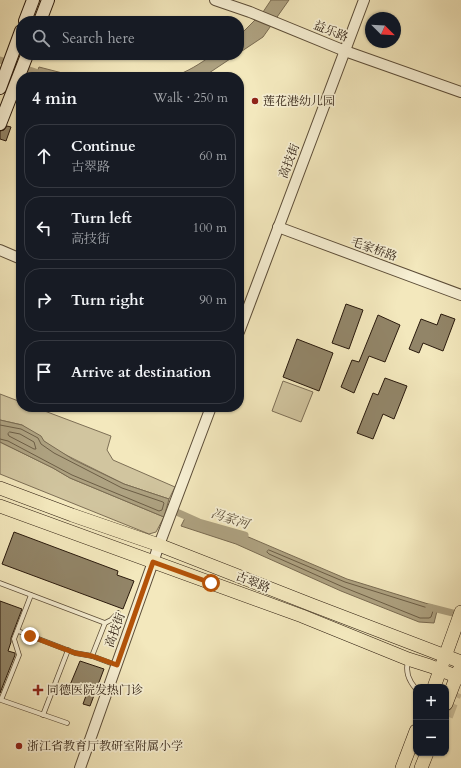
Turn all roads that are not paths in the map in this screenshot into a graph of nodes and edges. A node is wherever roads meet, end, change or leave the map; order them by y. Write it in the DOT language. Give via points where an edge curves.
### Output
graph roads {
  1 [pos="32,0"];
  2 [pos="48,0"];
  3 [pos="215,0"];
  4 [pos="364,0"];
  5 [pos="27,16"];
  6 [pos="42,16"];
  7 [pos="16,44"];
  8 [pos="345,50"];
  9 [pos="24,60"];
  10 [pos="20,72"];
  11 [pos="16,83"];
  12 [pos="0,87"];
  13 [pos="461,92"];
  14 [pos="0,124"];
  15 [pos="278,227"];
  16 [pos="0,250"];
  17 [pos="16,257"];
  18 [pos="461,295"];
  19 [pos="244,319"];
  20 [pos="209,412"];
  21 [pos="0,488"];
  22 [pos="0,506"];
  23 [pos="159,545"];
  24 [pos="153,562"];
  25 [pos="0,583"];
  26 [pos="31,595"];
  27 [pos="461,612"];
  28 [pos="118,613"];
  29 [pos="105,623"];
  30 [pos="18,631"];
  31 [pos="68,650"];
  32 [pos="92,656"];
  33 [pos="445,656"];
  34 [pos="408,659"];
  35 [pos="461,662"];
  36 [pos="117,665"];
  37 [pos="441,670"];
  38 [pos="459,678"];
  39 [pos="435,684"];
  40 [pos="413,686"];
  41 [pos="449,698"];
  42 [pos="44,715"];
  43 [pos="67,723"];
  44 [pos="413,740"];
  45 [pos="426,756"];
  46 [pos="80,768"];
  47 [pos="402,768"];
  48 [pos="421,768"];
  1 -- 5 [label="main road"];
  2 -- 6 [label="main road"];
  3 -- 8 [label="street, 益乐路"];
  4 -- 8 [label="street, 高技街"];
  7 -- 12 [label="main road"];
  8 -- 13 [label="street, 益乐路"];
  8 -- 15 [label="street, 高技街"];
  9 -- 10 [label="main road"];
  11 -- 14 [label="main road"];
  15 -- 18 [label="street, 毛家桥路"];
  15 -- 19 [label="street, 高技街"];
  16 -- 17 [label="street"];
  20 -- 23 [label="street, 高技街"];
  21 -- 23 [label="main road, 古翠路"];
  22 -- 24 [label="main road, 古翠路"];
  23 -- 24 [label="street, 高技街"];
  23 -- 33 [label="main road, 古翠路"];
  24 -- 34 [label="main road, 古翠路" via="302,616"];
  24 -- 36 [label="street, 高技街"];
  25 -- 26 [label="lane"];
  26 -- 29 [label="lane"];
  26 -- 30 [label="lane"];
  27 -- 33 [label="main road"];
  28 -- 29 [label="lane"];
  29 -- 32 [label="lane"];
  30 -- 31 [label="lane"];
  30 -- 42 [label="lane" via="14,639 19,655 1,700"];
  31 -- 32 [label="lane"];
  31 -- 42 [label="lane"];
  32 -- 36 [label="lane"];
  33 -- 35 [label="main road, 古翠路"];
  33 -- 37 [label="main road"];
  34 -- 37 [label="main road, 古翠路"];
  34 -- 40 [label="lane" via="406,671"];
  35 -- 38 [label="main road"];
  36 -- 46 [label="street, 高技街"];
  37 -- 38 [label="main road, 古翠路"];
  37 -- 39 [label="main road"];
  38 -- 41 [label="main road"];
  42 -- 43 [label="lane"];
  44 -- 47 [label="main road"];
  45 -- 48 [label="main road"];
}
